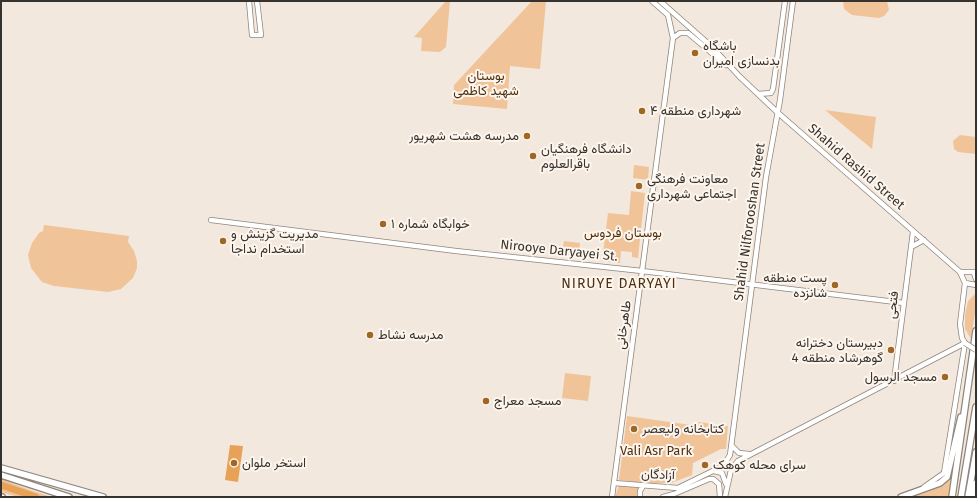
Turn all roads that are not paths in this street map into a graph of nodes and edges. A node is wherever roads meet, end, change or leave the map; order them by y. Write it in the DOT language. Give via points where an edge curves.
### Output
graph roads {
  1 [pos="248,1"];
  2 [pos="258,1"];
  3 [pos="652,1"];
  4 [pos="660,1"];
  5 [pos="785,1"];
  6 [pos="793,1"];
  7 [pos="673,38"];
  8 [pos="739,76"];
  9 [pos="758,94"];
  10 [pos="777,112"];
  11 [pos="211,220"];
  12 [pos="913,232"];
  13 [pos="924,240"];
  14 [pos="911,247"];
  15 [pos="642,271"];
  16 [pos="960,272"];
  17 [pos="975,272"];
  18 [pos="976,279"];
  19 [pos="965,283"];
  20 [pos="752,285"];
  21 [pos="976,285"];
  22 [pos="904,303"];
  23 [pos="976,331"];
  24 [pos="965,343"];
  25 [pos="976,350"];
  26 [pos="894,381"];
  27 [pos="966,395"];
  28 [pos="976,407"];
  29 [pos="732,446"];
  30 [pos="976,452"];
  31 [pos="751,454"];
  32 [pos="1,468"];
  33 [pos="714,471"];
  34 [pos="1,474"];
  35 [pos="614,482"];
  36 [pos="976,484"];
  37 [pos="643,486"];
  38 [pos="726,488"];
  39 [pos="917,491"];
  40 [pos="973,496"];
  41 [pos="69,497"];
  42 [pos="104,497"];
  43 [pos="612,497"];
  44 [pos="640,497"];
  45 [pos="663,497"];
  46 [pos="720,497"];
  47 [pos="725,497"];
  48 [pos="900,497"];
  49 [pos="952,497"];
  50 [pos="961,497"];
  51 [pos="968,497"];
  1 -- 2 [label="main road" via="252,35 261,35"];
  3 -- 7 [label="main road" via="668,15"];
  4 -- 8 [label="main road, Shahid Rashid Street" via="712,47"];
  5 -- 9 [label="main road" via="773,89 771,93"];
  6 -- 10 [label="main road, Shahid Nilforooshan Street"];
  7 -- 8 [label="main road, Shahid Rashid Street" via="680,33 688,33"];
  7 -- 15 [label="main road, طاهرخانی"];
  8 -- 9 [label="main road, Shahid Rashid Street"];
  9 -- 10 [label="main road, Shahid Rashid Street"];
  10 -- 12 [label="main road, Shahid Rashid Street"];
  10 -- 20 [label="main road, Shahid Nilforooshan Street"];
  11 -- 15 [label="main road, Nirooye Daryayei St."];
  12 -- 13 [label="main road, Shahid Rashid Street"];
  12 -- 14 [label="main road, فتحی"];
  13 -- 14 [label="main road"];
  13 -- 16 [label="main road, Shahid Rashid Street"];
  14 -- 22 [label="main road, فتحی"];
  15 -- 20 [label="main road, Nirooye Daryayei St."];
  15 -- 35 [label="main road, طاهرخانی"];
  16 -- 17 [label="main road"];
  16 -- 19 [label="main road, Shahid Rashid Street"];
  17 -- 18 [label="main road"];
  19 -- 21 [label="main road"];
  19 -- 24 [label="main road" via="960,324"];
  20 -- 22 [label="main road, Nirooye Daryayei St."];
  20 -- 29 [label="main road, Shahid Nilforooshan Street"];
  22 -- 26 [label="main road, فتحی"];
  23 -- 27 [label="highway"];
  24 -- 25 [label="main road, bridge"];
  24 -- 26 [label="main road"];
  24 -- 39 [label="main road" via="947,464 942,475"];
  26 -- 31 [label="main road"];
  27 -- 39 [label="highway" via="947,476 940,482"];
  27 -- 49 [label="highway"];
  28 -- 50 [label="highway"];
  29 -- 31 [label="main road" via="739,453"];
  29 -- 33 [label="main road, آزادگان" via="728,461"];
  30 -- 51 [label="highway"];
  31 -- 38 [label="main road" via="734,465"];
  32 -- 42 [label="highway"];
  33 -- 37 [label="main road, آزادگان" via="678,488"];
  33 -- 38 [label="main road" via="722,473"];
  34 -- 41 [label="highway"];
  35 -- 37 [label="main road, آزادگان"];
  35 -- 43 [label="main road, طاهرخانی"];
  36 -- 40 [label="highway"];
  37 -- 44 [label="main road"];
  38 -- 47 [label="main road"];
  39 -- 48 [label="highway"];
  45 -- 46 [label="main road" via="709,479 719,484"];
}
